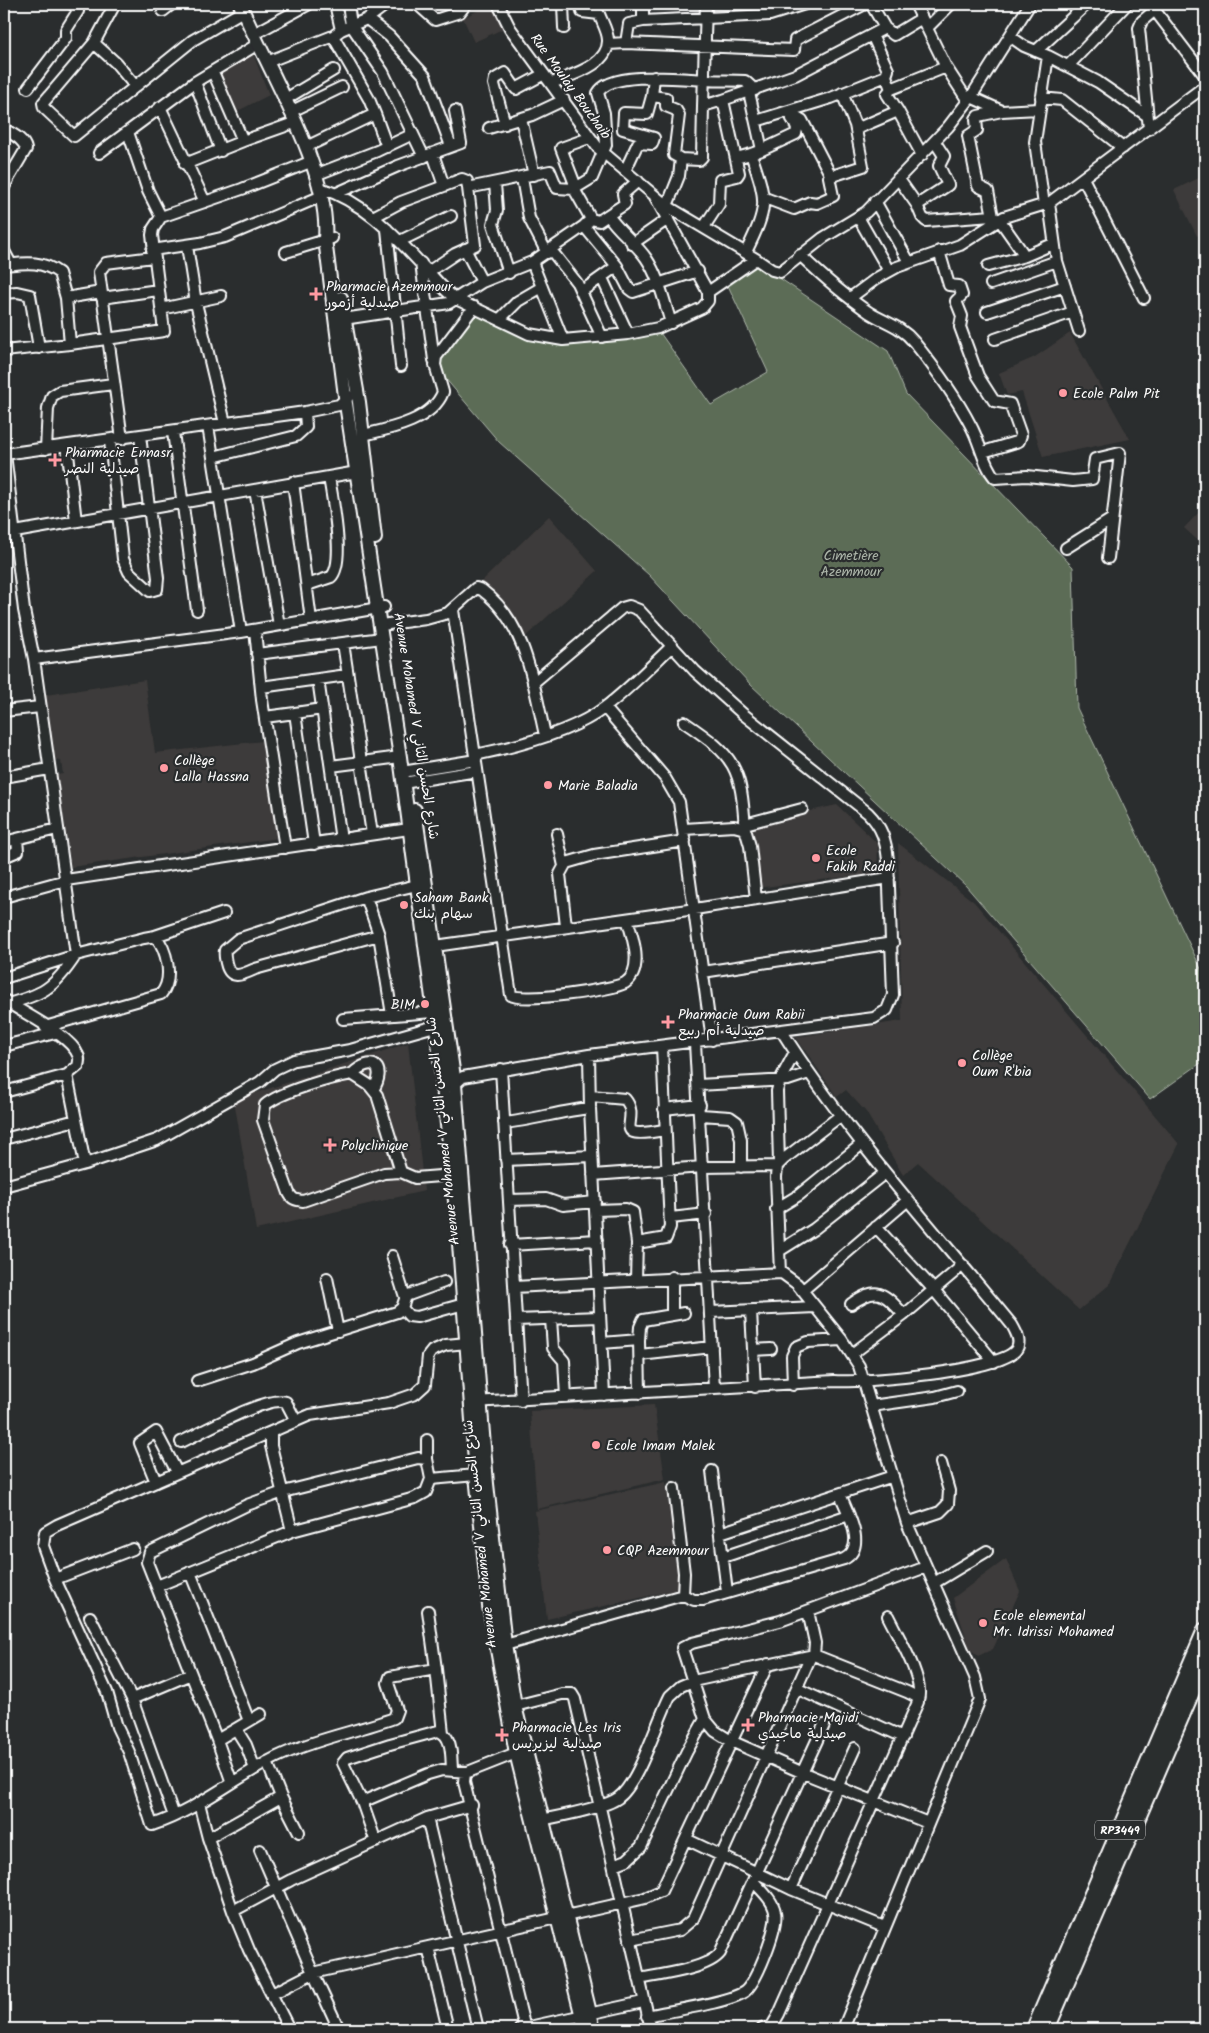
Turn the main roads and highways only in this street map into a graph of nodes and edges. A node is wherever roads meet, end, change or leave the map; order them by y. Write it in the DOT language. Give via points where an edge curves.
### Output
graph roads {
  1 [pos="241,6"];
  2 [pos="350,404"];
  3 [pos="381,608"];
  4 [pos="383,629"];
  5 [pos="406,777"];
  6 [pos="431,947"];
  7 [pos="451,1079"];
  8 [pos="457,1179"];
  9 [pos="476,1402"];
  10 [pos="1205,1630"];
  11 [pos="500,1646"];
  12 [pos="1205,1662"];
  13 [pos="538,1821"];
  14 [pos="586,2014"];
  15 [pos="585,2029"];
  16 [pos="594,2029"];
  17 [pos="1034,2029"];
  18 [pos="1047,2029"];
  1 -- 2 [label="main road, Avenue Mohamed V شارع الحسن الثاني" via="306,147 321,192"];
  2 -- 3 [label="main road, Avenue Mohamed V شارع الحسن الثاني" via="357,472"];
  2 -- 3 [label="main road, Avenue Mohamed V شارع الحسن الثاني" via="362,434"];
  3 -- 4 [label="main road, Avenue Mohamed V شارع الحسن الثاني"];
  4 -- 5 [label="main road, Avenue Mohamed V شارع الحسن الثاني"];
  4 -- 5 [label="main road, Avenue Mohamed V شارع الحسن الثاني" via="400,757"];
  5 -- 6 [label="main road, Avenue Mohamed V شارع الحسن الثاني"];
  5 -- 6 [label="main road, Avenue Mohamed V شارع الحسن الثاني" via="417,885"];
  6 -- 7 [label="main road, Avenue Mohamed V شارع الحسن الثاني"];
  6 -- 7 [label="main road, Avenue Mohamed V شارع الحسن الثاني" via="435,1026"];
  7 -- 8 [label="main road, Avenue Mohamed V شارع الحسن الثاني"];
  8 -- 9 [label="main road, Avenue Mohamed V شارع الحسن الثاني"];
  8 -- 9 [label="main road, Avenue Mohamed V شارع الحسن الثاني" via="467,1342"];
  9 -- 11 [label="main road, Avenue Mohamed V شارع الحسن الثاني" via="492,1539"];
  9 -- 11 [label="main road, Avenue Mohamed V شارع الحسن الثاني" via="476,1475 483,1558"];
  10 -- 17 [label="highway, RP3449"];
  11 -- 13 [label="main road, Avenue Mohamed V شارع الحسن الثاني" via="516,1706"];
  11 -- 13 [label="main road, Avenue Mohamed V شارع الحسن الثاني" via="516,1753"];
  12 -- 18 [label="highway, RP3449"];
  13 -- 14 [label="main road, Avenue Mohamed V شارع الحسن الثاني"];
  14 -- 15 [label="main road, Avenue Mohamed V شارع الحسن الثاني"];
  14 -- 16 [label="main road, Avenue Mohamed V شارع الحسن الثاني"];
}
